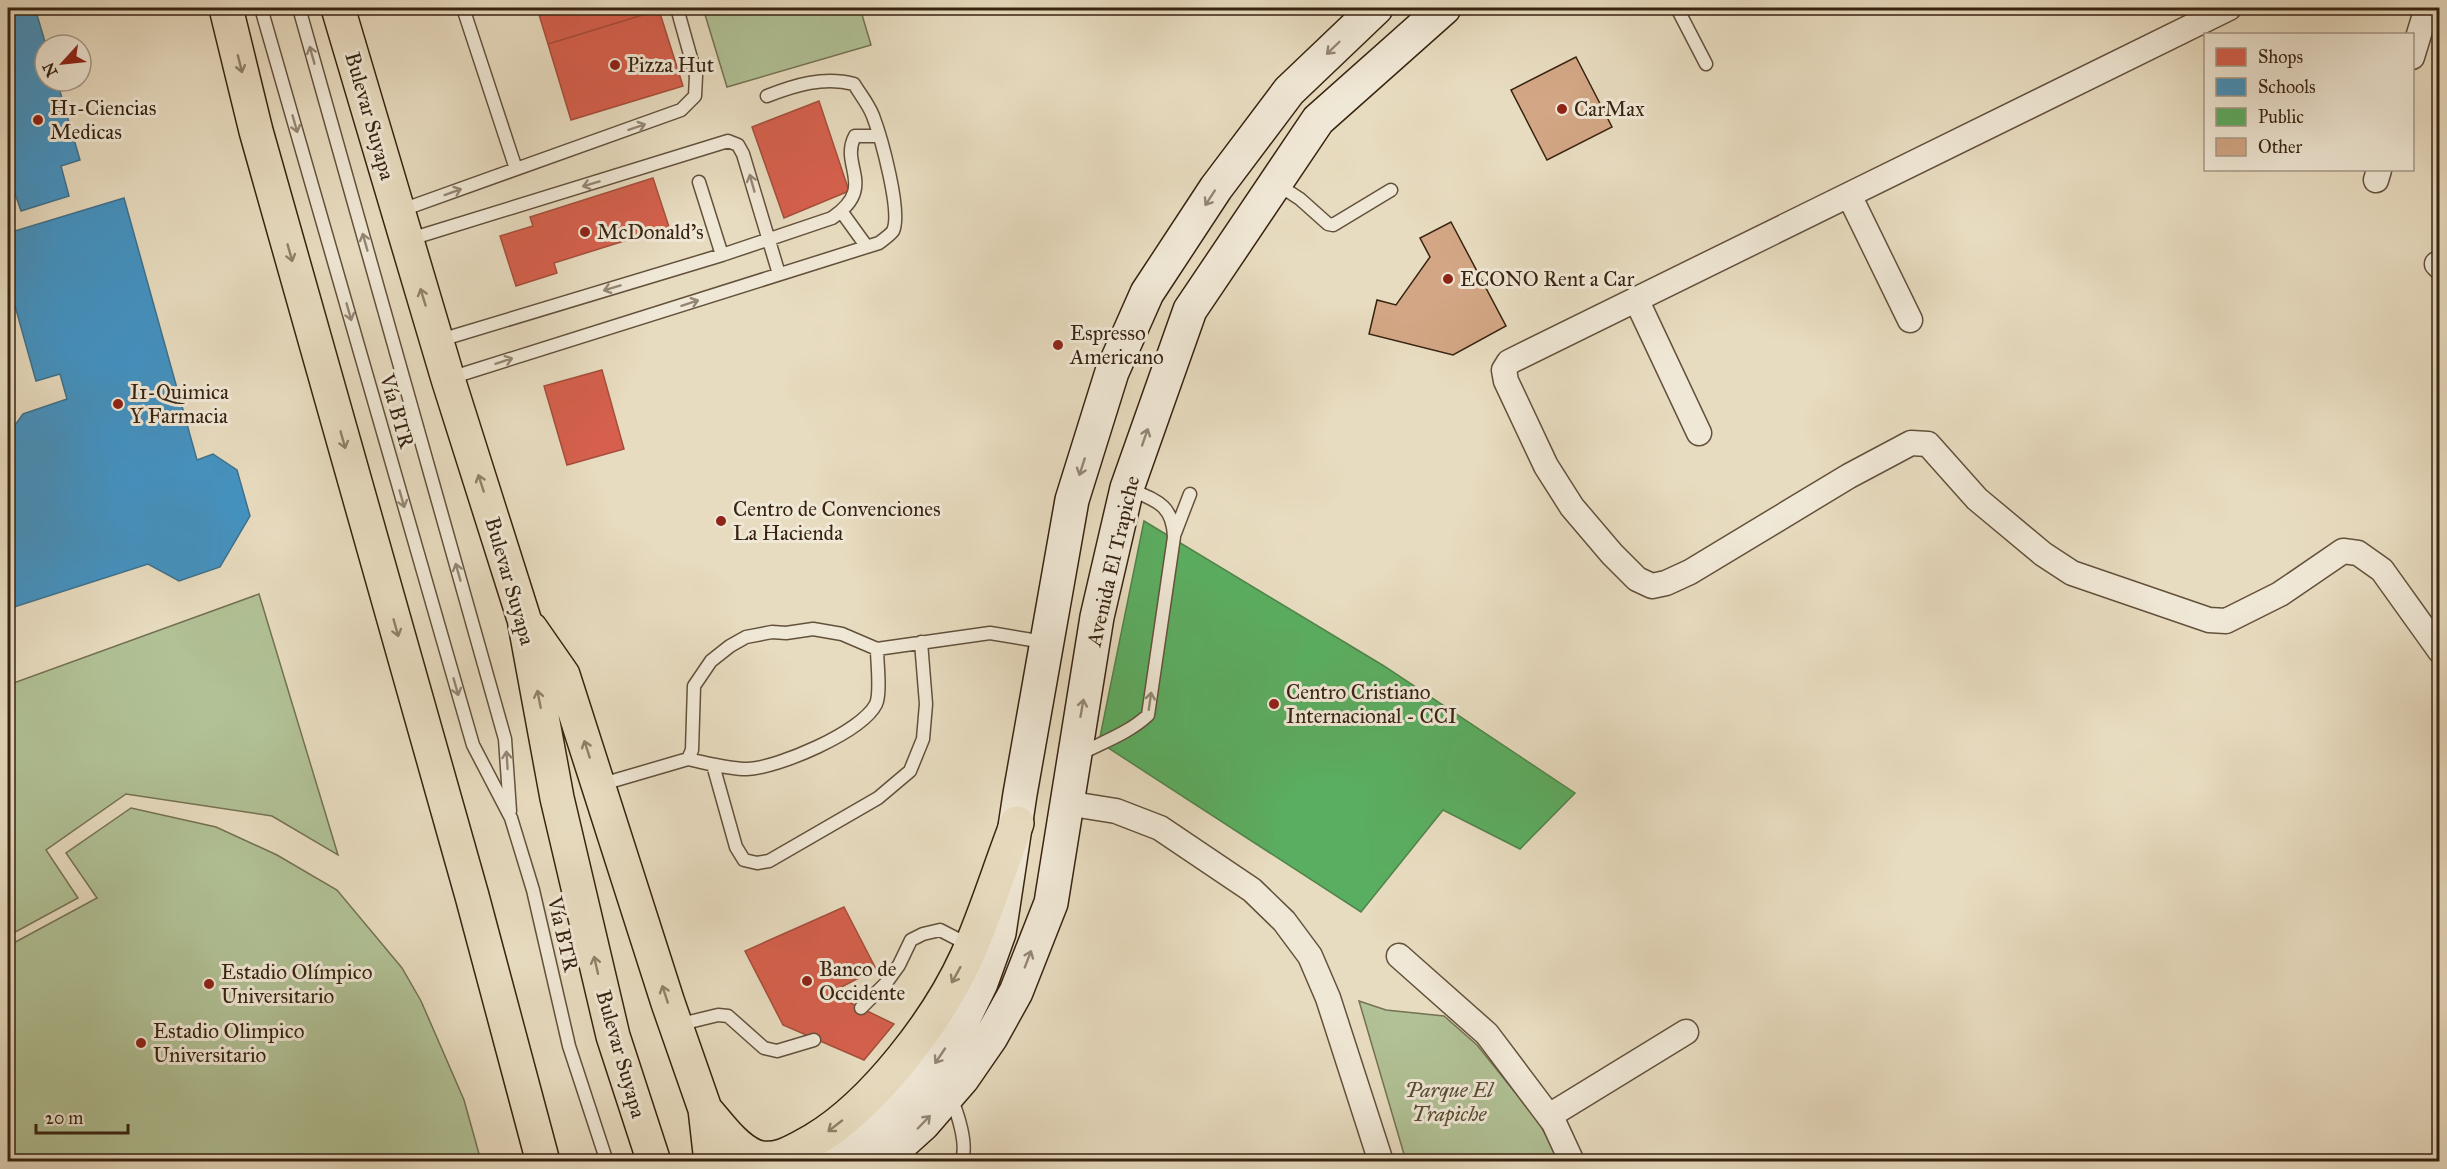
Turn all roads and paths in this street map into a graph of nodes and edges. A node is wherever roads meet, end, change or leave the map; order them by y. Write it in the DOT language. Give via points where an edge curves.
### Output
graph roads {
  1 [pos="226,8"];
  2 [pos="261,8"];
  3 [pos="299,8"];
  4 [pos="338,8"];
  5 [pos="463,8"];
  6 [pos="677,8"];
  7 [pos="1376,8"];
  8 [pos="1442,8"];
  9 [pos="1677,8"];
  10 [pos="2229,8"];
  11 [pos="2427,8"];
  12 [pos="2414,50"];
  13 [pos="1706,64"];
  14 [pos="767,96"];
  15 [pos="878,136"];
  16 [pos="516,169"];
  17 [pos="699,182"];
  18 [pos="1276,183"];
  19 [pos="1391,190"];
  20 [pos="1849,195"];
  21 [pos="841,211"];
  22 [pos="402,226"];
  23 [pos="768,240"];
  24 [pos="867,247"];
  25 [pos="722,255"];
  26 [pos="779,274"];
  27 [pos="1636,299"];
  28 [pos="1910,320"];
  29 [pos="437,340"];
  30 [pos="448,379"];
  31 [pos="1700,433"];
  32 [pos="1127,488"];
  33 [pos="1190,494"];
  34 [pos="1072,500"];
  35 [pos="1174,537"];
  36 [pos="524,619"];
  37 [pos="921,642"];
  38 [pos="1046,642"];
  39 [pos="877,649"];
  40 [pos="2439,651"];
  41 [pos="1074,757"];
  42 [pos="688,759"];
  43 [pos="713,765"];
  44 [pos="598,785"];
  45 [pos="1066,803"];
  46 [pos="511,818"];
  47 [pos="1017,823"];
  48 [pos="970,946"];
  49 [pos="1399,956"];
  50 [pos="861,1008"];
  51 [pos="676,1026"];
  52 [pos="1686,1032"];
  53 [pos="814,1040"];
  54 [pos="524,1094"];
  55 [pos="949,1094"];
  56 [pos="705,1109"];
  57 [pos="1549,1116"];
  58 [pos="543,1161"];
  59 [pos="557,1161"];
  60 [pos="607,1161"];
  61 [pos="654,1161"];
  62 [pos="711,1161"];
  63 [pos="834,1161"];
  64 [pos="881,1161"];
  65 [pos="961,1161"];
  66 [pos="1381,1161"];
  67 [pos="1572,1161"];
  1 -- 54 [label="main road, one-way" via="256,131"];
  2 -- 46 [label="lane, Vía BTR, one-way" via="473,745"];
  46 -- 3 [label="lane, Vía BTR, one-way" via="505,739"];
  4 -- 22 [label="main road, Bulevar Suyapa"];
  5 -- 16 [label="lane"];
  16 -- 6 [label="lane, one-way" via="681,110 695,96 696,76"];
  7 -- 34 [label="main road, one-way" via="1289,91 1216,188 1148,293 1112,372"];
  8 -- 18 [label="main road, Avenida El Trapiche" via="1318,120"];
  9 -- 13 [label="lane"];
  10 -- 20 [label="street"];
  11 -- 12 [label="street"];
  14 -- 15 [label="lane" via="813,82 838,80 854,84 873,116"];
  15 -- 21 [label="lane" via="855,136 850,144 855,193"];
  15 -- 24 [label="lane" via="896,216 892,232"];
  22 -- 16 [label="lane, one-way"];
  17 -- 25 [label="lane"];
  18 -- 19 [label="lane" via="1333,225"];
  32 -- 18 [label="main road, Avenida El Trapiche, one-way" via="1190,310"];
  20 -- 27 [label="street"];
  20 -- 28 [label="street"];
  21 -- 23 [label="lane" via="832,218"];
  21 -- 24 [label="lane"];
  23 -- 22 [label="lane, one-way" via="743,154 738,145 728,141"];
  29 -- 22 [label="main road, Bulevar Suyapa, one-way"];
  23 -- 25 [label="lane"];
  23 -- 26 [label="lane"];
  24 -- 26 [label="lane"];
  25 -- 29 [label="lane, one-way"];
  30 -- 26 [label="lane, one-way"];
  27 -- 31 [label="street"];
  27 -- 40 [label="street" via="1509,362 1504,370 1536,446 1572,507 1637,579 1652,586 1690,572 1911,443 1928,444 1977,499 2072,573 2209,620 2226,621 2280,594 2343,551 2358,553 2382,570"];
  29 -- 30 [label="main road, Bulevar Suyapa"];
  36 -- 30 [label="main road, Bulevar Suyapa, one-way"];
  32 -- 35 [label="lane" via="1160,502 1173,522"];
  41 -- 32 [label="main road, Avenida El Trapiche, one-way" via="1097,617"];
  33 -- 35 [label="lane"];
  34 -- 38 [label="main road"];
  34 -- 45 [label="main road" via="1072,605 1044,756 1044,774 1054,796"];
  41 -- 35 [label="lane, one-way" via="1139,724 1148,715"];
  44 -- 36 [label="main road, one-way" via="563,675"];
  61 -- 36 [label="main road, Bulevar Suyapa, one-way" via="613,1036 557,798"];
  37 -- 38 [label="lane" via="990,633"];
  37 -- 39 [label="lane"];
  37 -- 43 [label="lane" via="926,704 923,739 910,771 868,804 769,861 744,860 736,847"];
  38 -- 47 [label="main road"];
  39 -- 42 [label="lane" via="842,634 813,629 746,637 730,646 711,661 694,686 692,750"];
  39 -- 43 [label="lane" via="878,701 851,730 794,757 748,769"];
  41 -- 45 [label="main road, Avenida El Trapiche"];
  42 -- 43 [label="lane"];
  42 -- 44 [label="lane"];
  51 -- 44 [label="main road, one-way"];
  55 -- 45 [label="main road, Avenida El Trapiche, one-way" via="991,1037 1016,992 1051,903"];
  45 -- 66 [label="street" via="1116,812 1160,828 1252,890 1284,921 1310,956 1328,998"];
  46 -- 60 [label="lane, Vía BTR" via="533,890 569,1046"];
  47 -- 48 [label="main road"];
  47 -- 63 [label="main road, one-way" via="999,933 959,1028 893,1114"];
  48 -- 50 [label="lane" via="940,930 911,940 886,983"];
  48 -- 56 [label="main road, one-way" via="914,1043 835,1127 792,1153 772,1159 755,1156 739,1146"];
  49 -- 57 [label="street" via="1487,1034"];
  51 -- 53 [label="lane" via="718,1015 728,1017 764,1048 777,1051"];
  51 -- 56 [label="main road"];
  52 -- 57 [label="street"];
  54 -- 58 [label="main road"];
  54 -- 59 [label="main road"];
  64 -- 55 [label="main road, Avenida El Trapiche, one-way" via="923,1124"];
  55 -- 65 [label="lane" via="962,1135"];
  56 -- 62 [label="main road"];
  57 -- 67 [label="street"];
}
